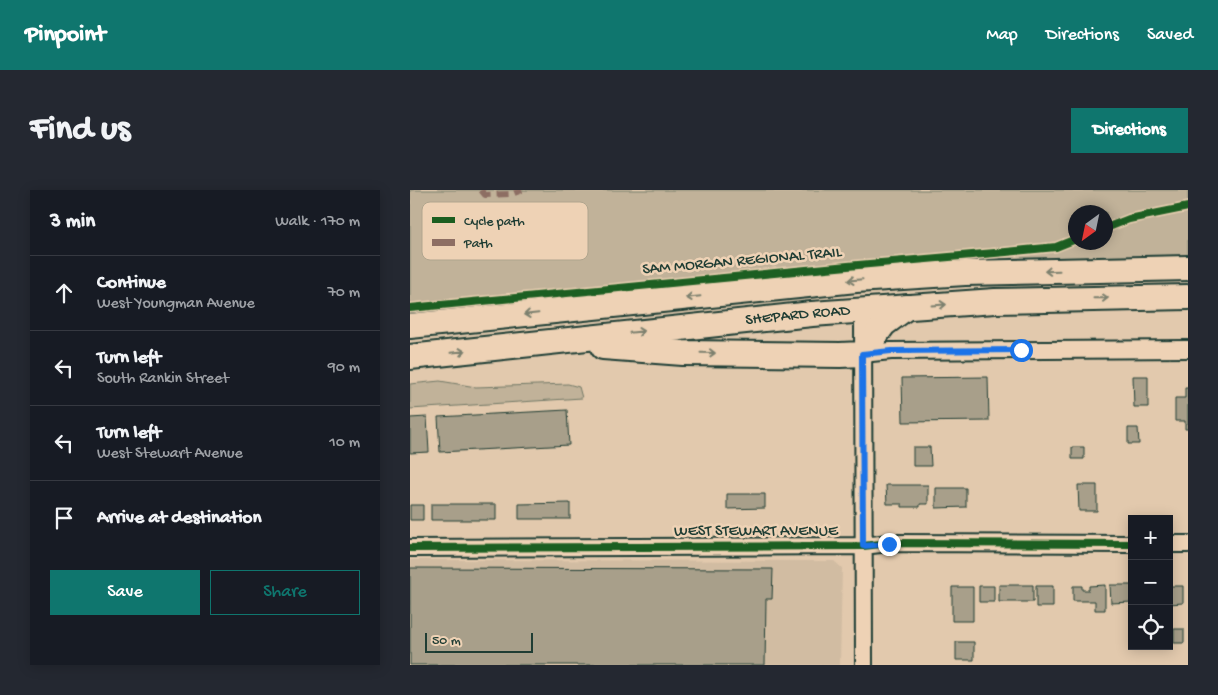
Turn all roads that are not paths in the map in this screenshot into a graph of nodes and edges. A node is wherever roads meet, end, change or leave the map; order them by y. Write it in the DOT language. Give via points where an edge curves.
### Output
graph roads {
  1 [pos="1188,268"];
  2 [pos="964,273"];
  3 [pos="744,291"];
  4 [pos="1188,297"];
  5 [pos="907,307"];
  6 [pos="862,310"];
  7 [pos="410,326"];
  8 [pos="537,343"];
  9 [pos="1188,349"];
  10 [pos="862,354"];
  11 [pos="410,357"];
  12 [pos="1128,544"];
  13 [pos="1173,544"];
  14 [pos="1188,544"];
  15 [pos="863,546"];
  16 [pos="410,548"];
  17 [pos="864,665"];
  1 -- 2 [label="highway, SHEPARD ROAD, one-way"];
  2 -- 3 [label="highway, SHEPARD ROAD, one-way"];
  2 -- 6 [label="highway" via="877,291 868,296"];
  3 -- 6 [label="highway" via="832,293"];
  3 -- 7 [label="highway, SHEPARD ROAD, one-way"];
  5 -- 4 [label="highway, SHEPARD ROAD, one-way" via="1055,299"];
  5 -- 6 [label="highway, SHEPARD ROAD"];
  5 -- 10 [label="highway" via="884,324"];
  8 -- 6 [label="highway, SHEPARD ROAD, one-way"];
  6 -- 10 [label="street"];
  8 -- 10 [label="highway, one-way" via="683,352"];
  11 -- 8 [label="highway, SHEPARD ROAD, one-way"];
  9 -- 10 [label="street" via="891,351"];
  10 -- 15 [label="street"];
  12 -- 15 [label="street, WEST STEWART AVENUE"];
  13 -- 14 [label="street"];
  15 -- 16 [label="street, WEST STEWART AVENUE"];
  15 -- 17 [label="street"];
}
